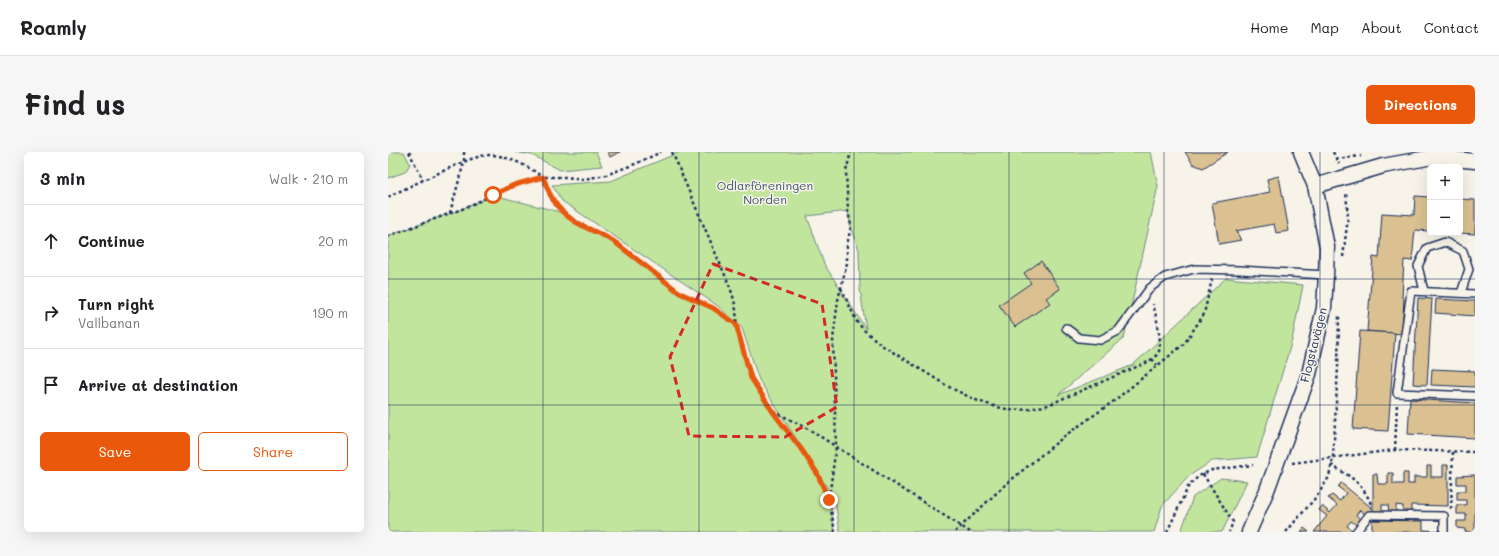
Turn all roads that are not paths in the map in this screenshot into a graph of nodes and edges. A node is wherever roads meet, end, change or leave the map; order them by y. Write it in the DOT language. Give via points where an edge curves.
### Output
graph roads {
  1 [pos="1301,152"];
  2 [pos="1433,154"];
  3 [pos="1475,161"];
  4 [pos="1315,186"];
  5 [pos="1326,275"];
  6 [pos="1424,291"];
  7 [pos="1461,293"];
  8 [pos="1475,294"];
  9 [pos="1066,328"];
  10 [pos="1475,396"];
  11 [pos="1249,532"];
  12 [pos="1356,532"];
  13 [pos="1444,532"];
  1 -- 4 [label="street, Flogstavägen"];
  2 -- 3 [label="street"];
  2 -- 4 [label="street"];
  4 -- 5 [label="street, Flogstavägen" via="1326,247"];
  5 -- 9 [label="lane" via="1194,269 1165,277 1148,290 1118,331 1100,340 1079,338"];
  5 -- 11 [label="street, Flogstavägen" via="1324,308 1308,374 1267,490"];
  6 -- 7 [label="lane"];
  6 -- 7 [label="lane" via="1418,266 1427,248 1445,242 1463,251 1468,269"];
  6 -- 10 [label="lane" via="1411,291 1397,393"];
  7 -- 8 [label="lane"];
  12 -- 13 [label="lane" via="1370,515 1444,516"];
}
